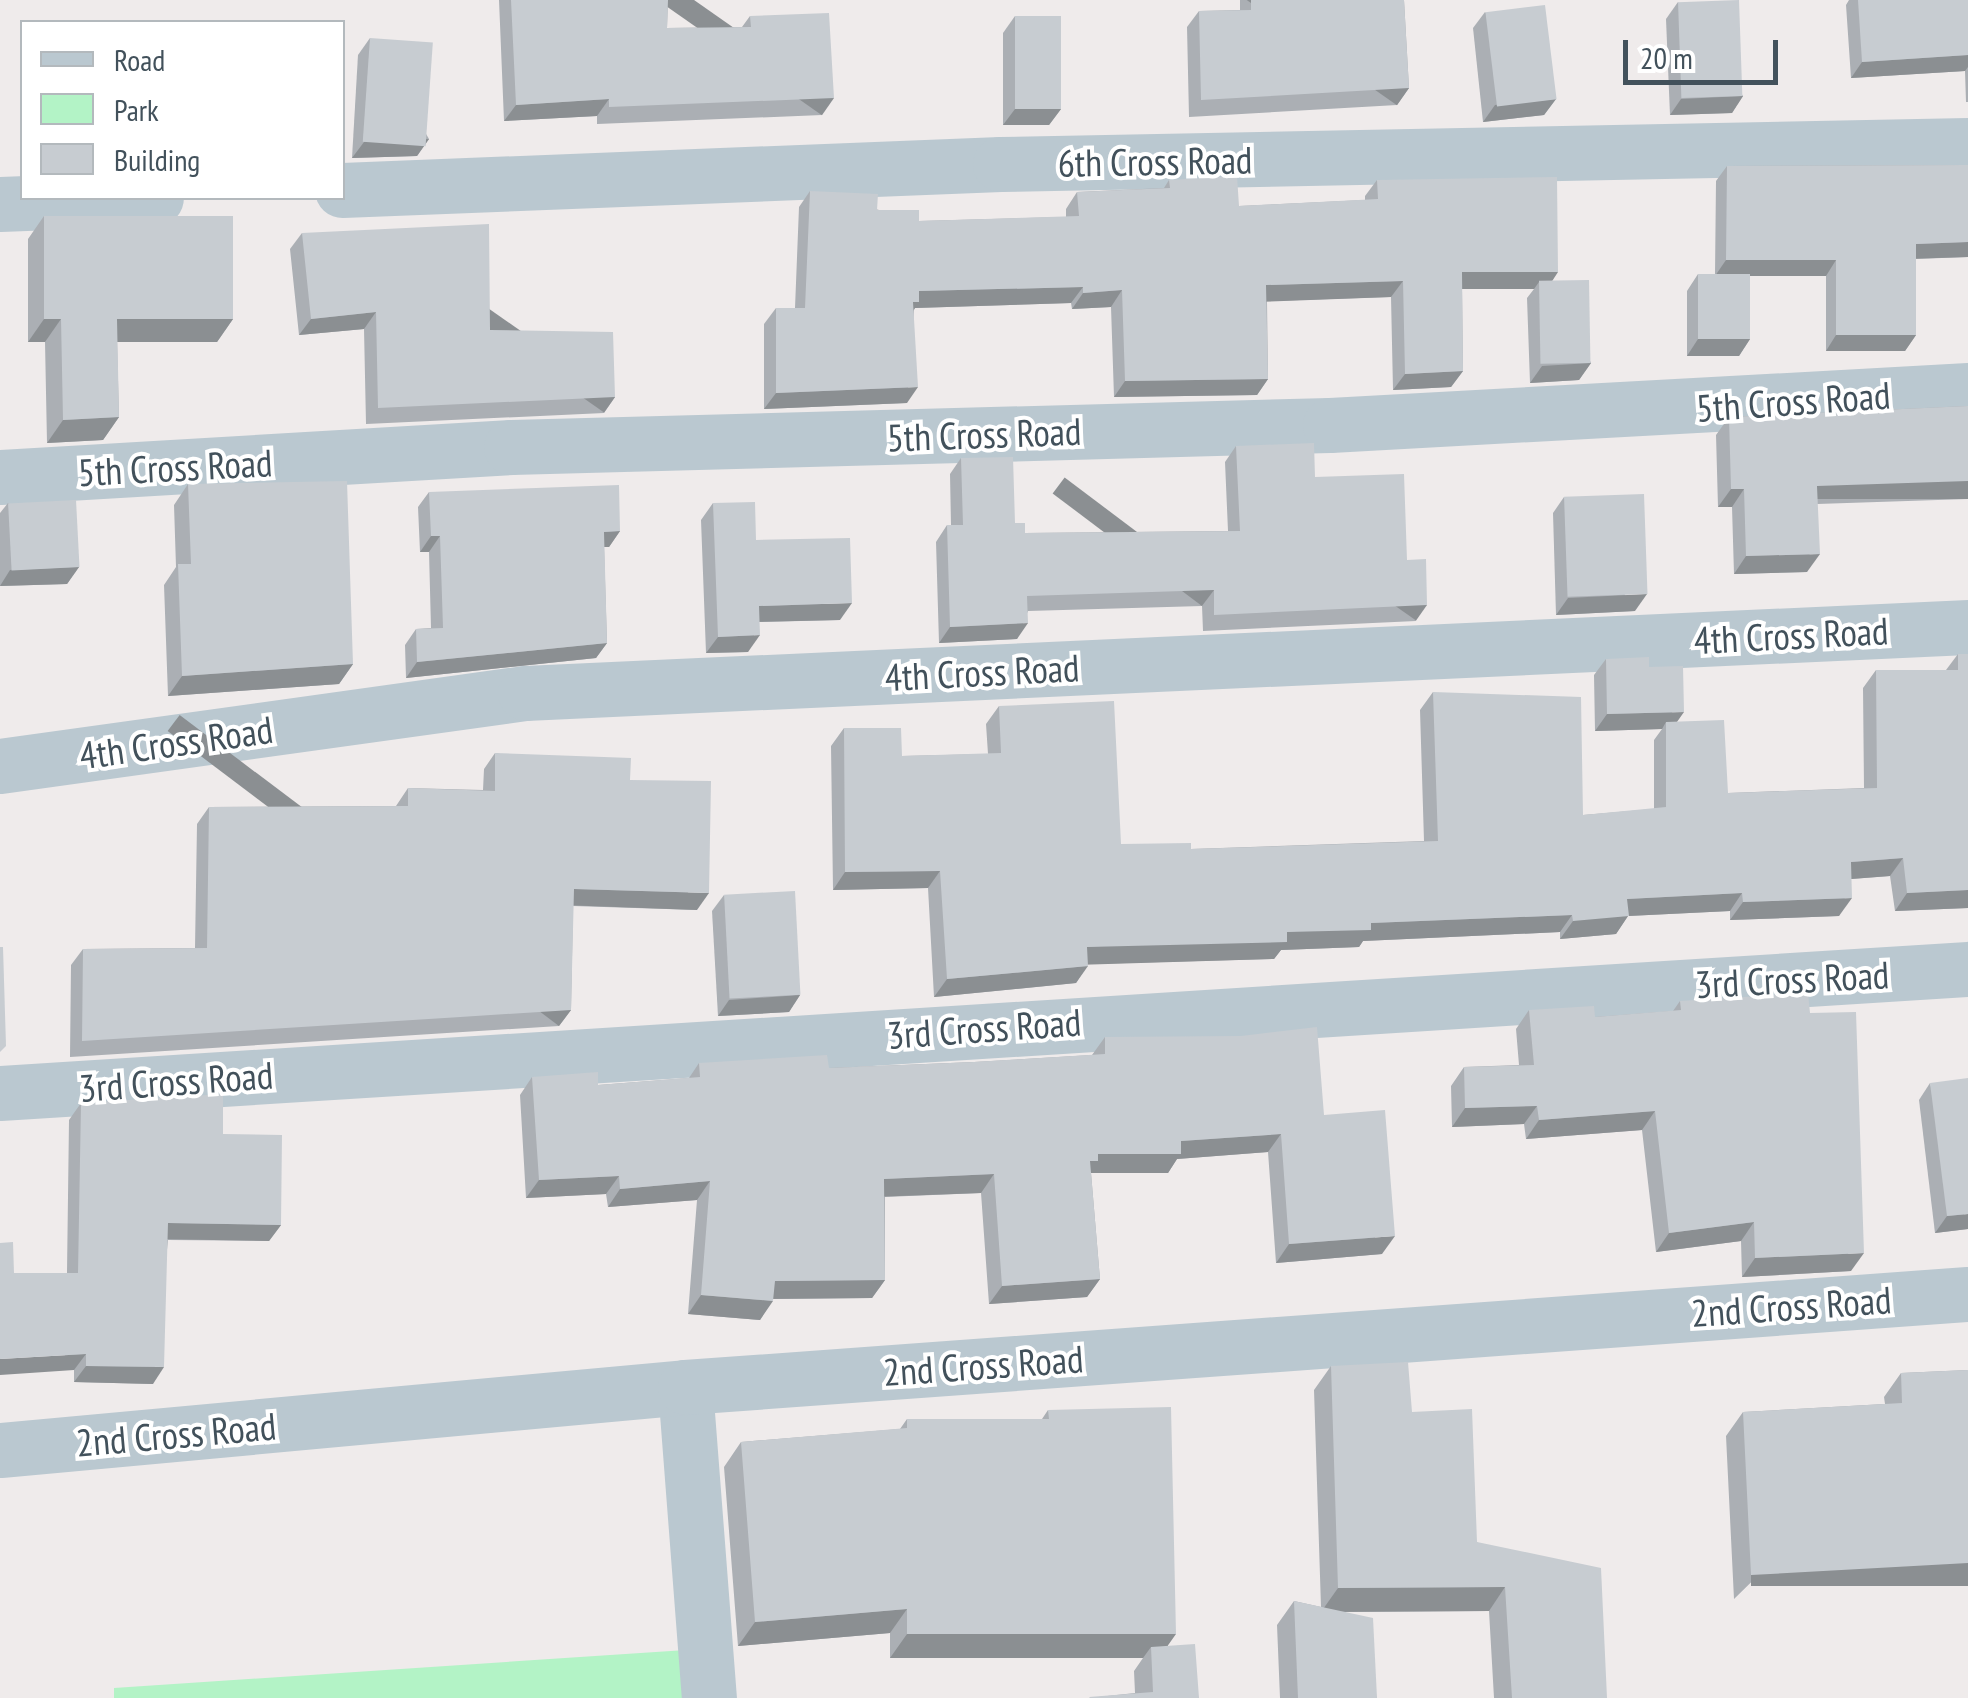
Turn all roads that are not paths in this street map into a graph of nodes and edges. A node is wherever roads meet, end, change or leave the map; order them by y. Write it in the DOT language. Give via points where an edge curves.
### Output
graph roads {
  1 [pos="1968,145"];
  2 [pos="345,190"];
  3 [pos="104,200"];
  4 [pos="0,204"];
  5 [pos="1968,390"];
  6 [pos="0,478"];
  7 [pos="1968,628"];
  8 [pos="0,766"];
  9 [pos="1968,969"];
  10 [pos="0,1093"];
  11 [pos="1968,1294"];
  12 [pos="686,1387"];
  13 [pos="0,1450"];
  14 [pos="710,1698"];
  1 -- 2 [label="street, 6th Cross Road" via="1000,164"];
  3 -- 4 [label="street"];
  5 -- 6 [label="street, 5th Cross Road" via="1330,425 511,447"];
  7 -- 8 [label="street, 4th Cross Road" via="524,693"];
  9 -- 10 [label="street, 3rd Cross Road"];
  11 -- 12 [label="street, 2nd Cross Road"];
  12 -- 13 [label="street, 2nd Cross Road"];
  12 -- 14 [label="street"];
}
